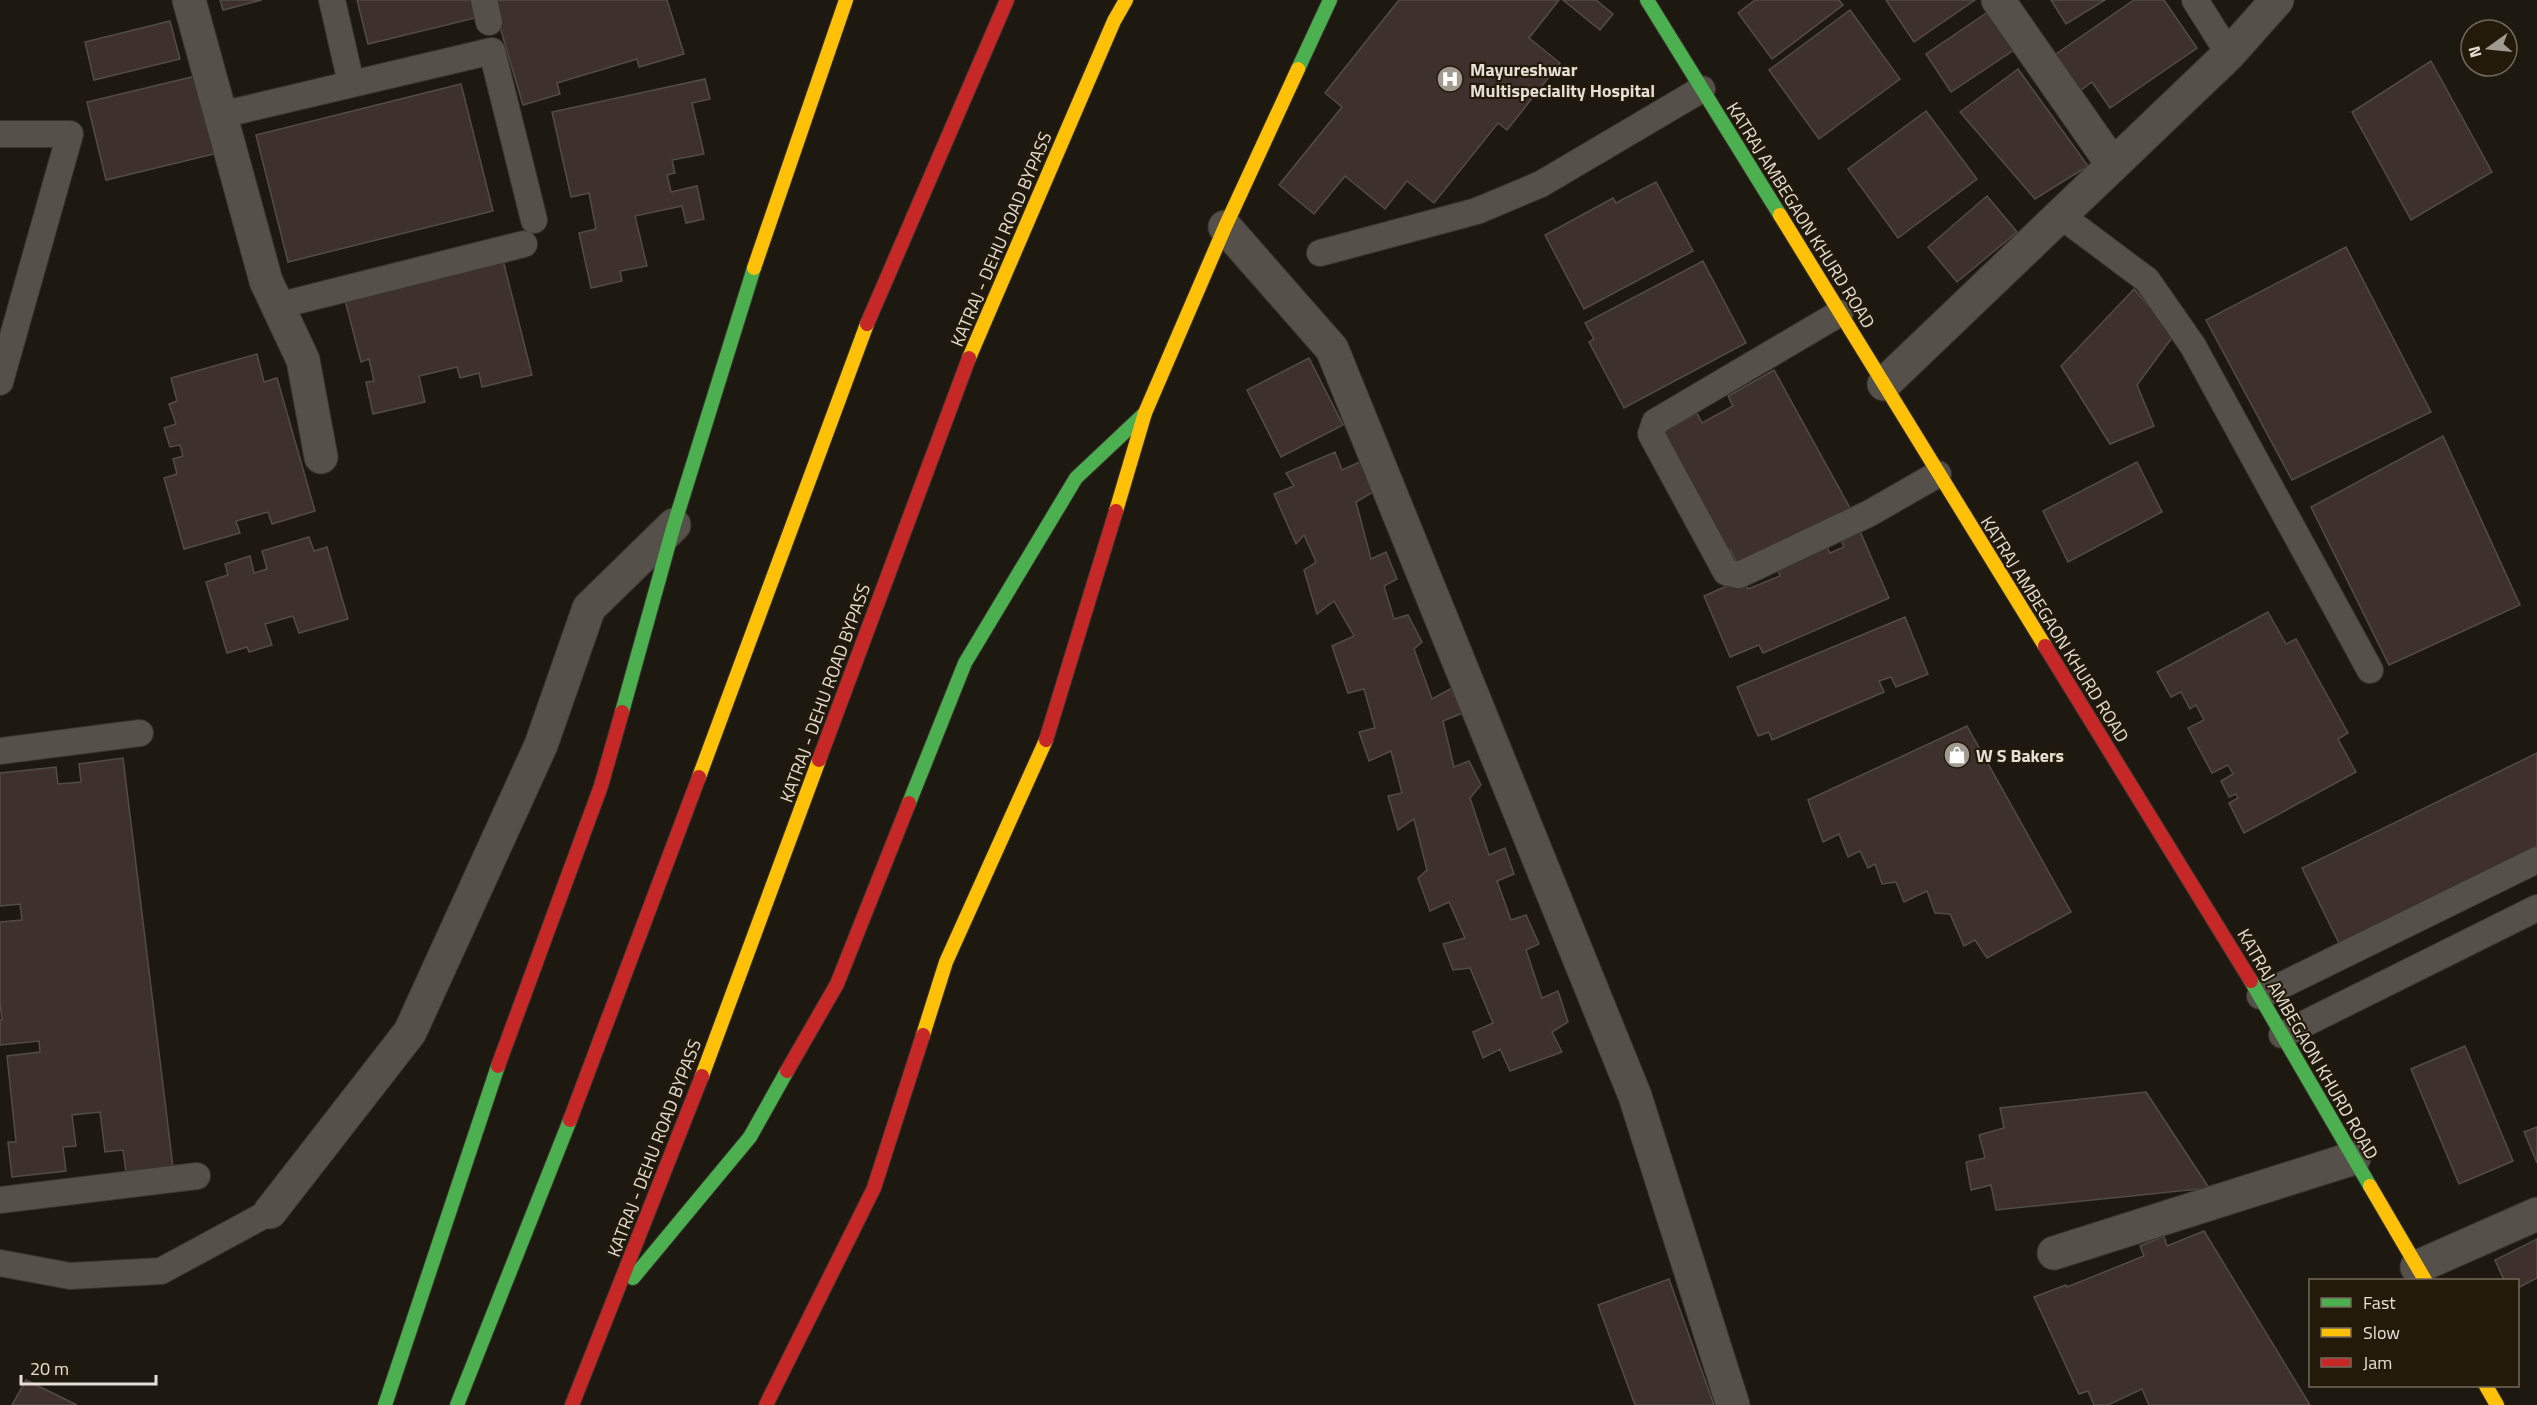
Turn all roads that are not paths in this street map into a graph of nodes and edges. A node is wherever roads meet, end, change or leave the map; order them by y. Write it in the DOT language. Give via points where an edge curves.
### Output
graph roads {
  1 [pos="189,0"];
  2 [pos="332,0"];
  3 [pos="846,0"];
  4 [pos="1007,0"];
  5 [pos="1126,0"];
  6 [pos="1330,0"];
  7 [pos="1647,0"];
  8 [pos="1998,0"];
  9 [pos="2195,0"];
  10 [pos="2277,0"];
  11 [pos="2229,54"];
  12 [pos="351,83"];
  13 [pos="1702,89"];
  14 [pos="221,114"];
  15 [pos="0,134"];
  16 [pos="2113,165"];
  17 [pos="2060,215"];
  18 [pos="534,220"];
  19 [pos="1225,227"];
  20 [pos="524,244"];
  21 [pos="1320,253"];
  22 [pos="277,306"];
  23 [pos="1840,312"];
  24 [pos="0,382"];
  25 [pos="1884,384"];
  26 [pos="1145,413"];
  27 [pos="321,457"];
  28 [pos="1938,474"];
  29 [pos="674,525"];
  30 [pos="2370,670"];
  31 [pos="140,733"];
  32 [pos="0,751"];
  33 [pos="2537,860"];
  34 [pos="2537,908"];
  35 [pos="2259,996"];
  36 [pos="2282,1035"];
  37 [pos="2354,1158"];
  38 [pos="197,1176"];
  39 [pos="0,1200"];
  40 [pos="270,1212"];
  41 [pos="2537,1214"];
  42 [pos="2054,1253"];
  43 [pos="0,1263"];
  44 [pos="2421,1274"];
  45 [pos="614,1302"];
  46 [pos="2487,1387"];
  47 [pos="385,1405"];
  48 [pos="457,1405"];
  49 [pos="572,1405"];
  50 [pos="766,1405"];
  51 [pos="1733,1405"];
  52 [pos="2497,1405"];
  1 -- 14 [label="street"];
  2 -- 12 [label="lane"];
  3 -- 29 [label="main road" via="763,241"];
  4 -- 48 [label="main road" via="864,331 585,1083"];
  5 -- 45 [label="main road, KATRAJ - DEHU ROAD BYPASS" via="964,371 685,1122"];
  6 -- 19 [label="main road"];
  7 -- 13 [label="main road, KATRAJ AMBEGAON KHURD ROAD"];
  8 -- 16 [label="street"];
  9 -- 11 [label="lane"];
  10 -- 11 [label="street"];
  11 -- 16 [label="street"];
  12 -- 14 [label="lane"];
  12 -- 18 [label="lane" via="492,51"];
  13 -- 21 [label="lane" via="1541,184 1477,211"];
  13 -- 23 [label="main road, KATRAJ AMBEGAON KHURD ROAD"];
  14 -- 22 [label="street" via="266,281"];
  15 -- 24 [label="lane" via="70,134"];
  16 -- 17 [label="street"];
  17 -- 25 [label="street"];
  17 -- 30 [label="lane" via="2147,280 2193,346"];
  19 -- 26 [label="main road"];
  19 -- 51 [label="street" via="1332,349 1635,1096"];
  20 -- 22 [label="lane"];
  22 -- 27 [label="street" via="303,360"];
  23 -- 25 [label="main road, KATRAJ AMBEGAON KHURD ROAD"];
  23 -- 28 [label="lane" via="1655,422 1651,434 1726,573 1739,575 1870,513"];
  25 -- 28 [label="main road, KATRAJ AMBEGAON KHURD ROAD"];
  26 -- 45 [label="main road" via="1076,478 965,663 837,984 750,1137"];
  26 -- 50 [label="main road" via="1052,728 946,962 874,1188"];
  28 -- 35 [label="main road, KATRAJ AMBEGAON KHURD ROAD"];
  29 -- 40 [label="street" via="589,608 541,745 410,1032"];
  29 -- 47 [label="main road" via="601,786 501,1057"];
  31 -- 32 [label="lane"];
  33 -- 35 [label="lane"];
  34 -- 36 [label="lane"];
  35 -- 36 [label="main road, KATRAJ AMBEGAON KHURD ROAD"];
  36 -- 37 [label="main road, KATRAJ AMBEGAON KHURD ROAD"];
  37 -- 42 [label="street"];
  37 -- 44 [label="main road, KATRAJ AMBEGAON KHURD ROAD"];
  38 -- 39 [label="lane"];
  40 -- 43 [label="lane" via="161,1271 70,1276"];
  41 -- 44 [label="street"];
  45 -- 49 [label="main road, KATRAJ - DEHU ROAD BYPASS"];
  46 -- 52 [label="main road"];
}
